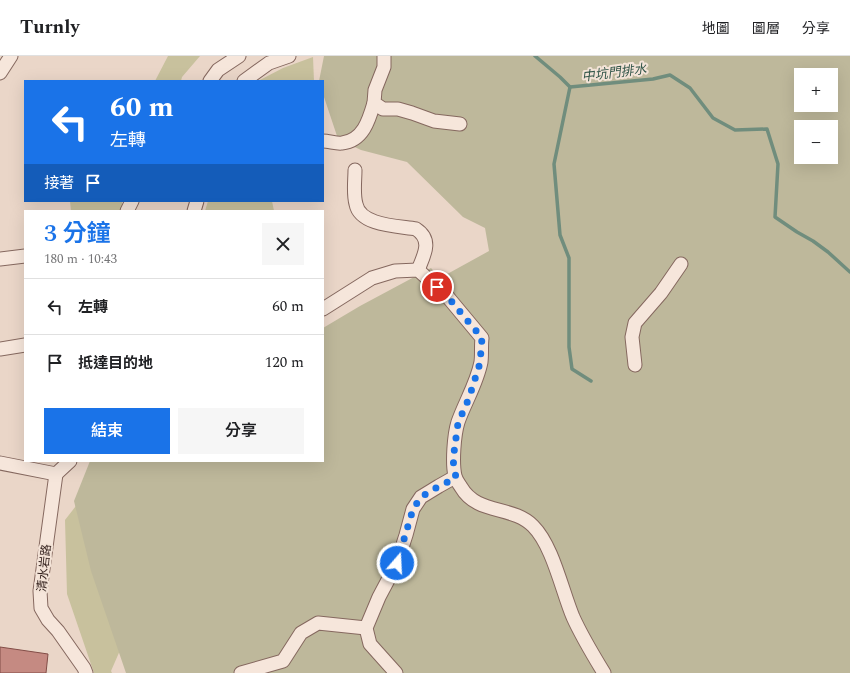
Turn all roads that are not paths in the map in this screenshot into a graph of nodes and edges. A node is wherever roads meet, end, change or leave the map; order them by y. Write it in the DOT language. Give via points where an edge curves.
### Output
graph roads {
  1 [pos="11,56"];
  2 [pos="239,56"];
  3 [pos="289,56"];
  4 [pos="384,56"];
  5 [pos="0,71"];
  6 [pos="211,80"];
  7 [pos="245,80"];
  8 [pos="374,103"];
  9 [pos="460,124"];
  10 [pos="324,141"];
  11 [pos="355,170"];
  12 [pos="24,256"];
  13 [pos="0,259"];
  14 [pos="681,264"];
  15 [pos="418,270"];
  16 [pos="324,308"];
  17 [pos="24,345"];
  18 [pos="0,349"];
  19 [pos="635,364"];
  20 [pos="69,462"];
  21 [pos="0,463"];
  22 [pos="56,474"];
  23 [pos="456,478"];
  24 [pos="366,628"];
  25 [pos="86,673"];
  26 [pos="241,673"];
  27 [pos="396,673"];
  28 [pos="604,673"];
  1 -- 5 [label="street"];
  2 -- 6 [label="street" via="218,70"];
  3 -- 7 [label="street" via="269,63"];
  4 -- 8 [label="street" via="384,67 374,90"];
  8 -- 9 [label="street" via="383,109 398,109 434,121"];
  8 -- 10 [label="street" via="363,132 342,143"];
  11 -- 15 [label="street" via="356,204 364,216 375,222 416,228 421,232 426,248"];
  12 -- 13 [label="street"];
  14 -- 19 [label="street" via="661,293 635,323 632,337"];
  15 -- 16 [label="street" via="395,271 372,278"];
  15 -- 23 [label="street" via="447,296 482,338 480,363 458,423 453,460"];
  17 -- 18 [label="street"];
  20 -- 22 [label="street"];
  21 -- 22 [label="street"];
  22 -- 25 [label="street, 清水岩路" via="40,591 41,608"];
  23 -- 24 [label="street" via="421,497 413,509 397,563"];
  23 -- 28 [label="street" via="471,500 526,519 540,533 573,617"];
  24 -- 26 [label="street" via="318,623 301,633 283,661"];
  24 -- 27 [label="street" via="370,644"];
}
